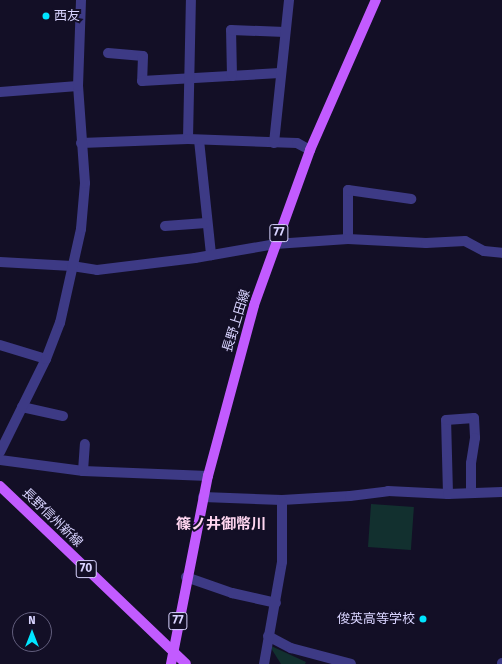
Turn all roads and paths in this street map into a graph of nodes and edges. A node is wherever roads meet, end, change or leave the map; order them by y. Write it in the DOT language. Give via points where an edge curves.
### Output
graph roads {
  1 [pos="81,0"];
  2 [pos="192,0"];
  3 [pos="289,0"];
  4 [pos="376,0"];
  5 [pos="285,32"];
  6 [pos="108,53"];
  7 [pos="280,73"];
  8 [pos="232,76"];
  9 [pos="189,78"];
  10 [pos="78,86"];
  11 [pos="0,92"];
  12 [pos="188,139"];
  13 [pos="199,140"];
  14 [pos="81,143"];
  15 [pos="274,143"];
  16 [pos="310,150"];
  17 [pos="411,199"];
  18 [pos="206,223"];
  19 [pos="166,226"];
  20 [pos="348,239"];
  21 [pos="275,244"];
  22 [pos="502,253"];
  23 [pos="211,255"];
  24 [pos="0,262"];
  25 [pos="72,266"];
  26 [pos="0,345"];
  27 [pos="46,359"];
  28 [pos="22,407"];
  29 [pos="63,416"];
  30 [pos="85,444"];
  31 [pos="0,452"];
  32 [pos="0,460"];
  33 [pos="83,471"];
  34 [pos="208,476"];
  35 [pos="0,486"];
  36 [pos="502,492"];
  37 [pos="471,493"];
  38 [pos="448,494"];
  39 [pos="203,497"];
  40 [pos="282,500"];
  41 [pos="186,577"];
  42 [pos="276,604"];
  43 [pos="268,636"];
  44 [pos="173,651"];
  45 [pos="171,664"];
  46 [pos="186,664"];
  47 [pos="264,664"];
  48 [pos="351,664"];
  1 -- 10 [label="street"];
  2 -- 9 [label="street"];
  3 -- 5 [label="street"];
  4 -- 16 [label="main road, 長野上田線 / 77"];
  5 -- 7 [label="street"];
  5 -- 8 [label="street" via="231,30"];
  6 -- 9 [label="street" via="143,56 142,80"];
  7 -- 8 [label="street"];
  7 -- 15 [label="street"];
  8 -- 9 [label="street"];
  9 -- 12 [label="street"];
  10 -- 11 [label="street"];
  10 -- 14 [label="street"];
  12 -- 13 [label="street"];
  12 -- 14 [label="street"];
  13 -- 15 [label="street"];
  13 -- 18 [label="street"];
  14 -- 25 [label="street" via="85,183 81,230"];
  15 -- 16 [label="street" via="297,143"];
  16 -- 21 [label="main road, 長野上田線 / 77"];
  17 -- 20 [label="street" via="348,190"];
  18 -- 19 [label="street"];
  18 -- 23 [label="street"];
  20 -- 21 [label="street"];
  20 -- 22 [label="street" via="426,243 465,241 484,251"];
  21 -- 23 [label="street"];
  21 -- 34 [label="main road, 長野上田線 / 77" via="240,352"];
  23 -- 25 [label="street" via="96,270"];
  24 -- 25 [label="street"];
  25 -- 27 [label="street" via="60,323"];
  26 -- 27 [label="street"];
  27 -- 28 [label="street"];
  28 -- 29 [label="street"];
  28 -- 31 [label="street"];
  30 -- 33 [label="street"];
  32 -- 33 [label="street"];
  33 -- 34 [label="street"];
  34 -- 39 [label="main road, 長野上田線 / 77"];
  35 -- 44 [label="main road, 長野信州新線 / 70"];
  36 -- 37 [label="street"];
  37 -- 38 [label="street"];
  37 -- 38 [label="street" via="471,463 476,438 474,418 446,420"];
  38 -- 40 [label="street" via="388,491"];
  39 -- 40 [label="street"];
  39 -- 41 [label="main road, 長野上田線 / 77"];
  40 -- 42 [label="street" via="282,562"];
  41 -- 42 [label="street" via="232,593"];
  41 -- 44 [label="main road, 長野上田線 / 77"];
  42 -- 43 [label="street"];
  43 -- 47 [label="street"];
  43 -- 48 [label="street" via="291,648"];
  44 -- 45 [label="main road, 長野上田線 / 77"];
  44 -- 46 [label="main road, 長野信州新線"];
}
